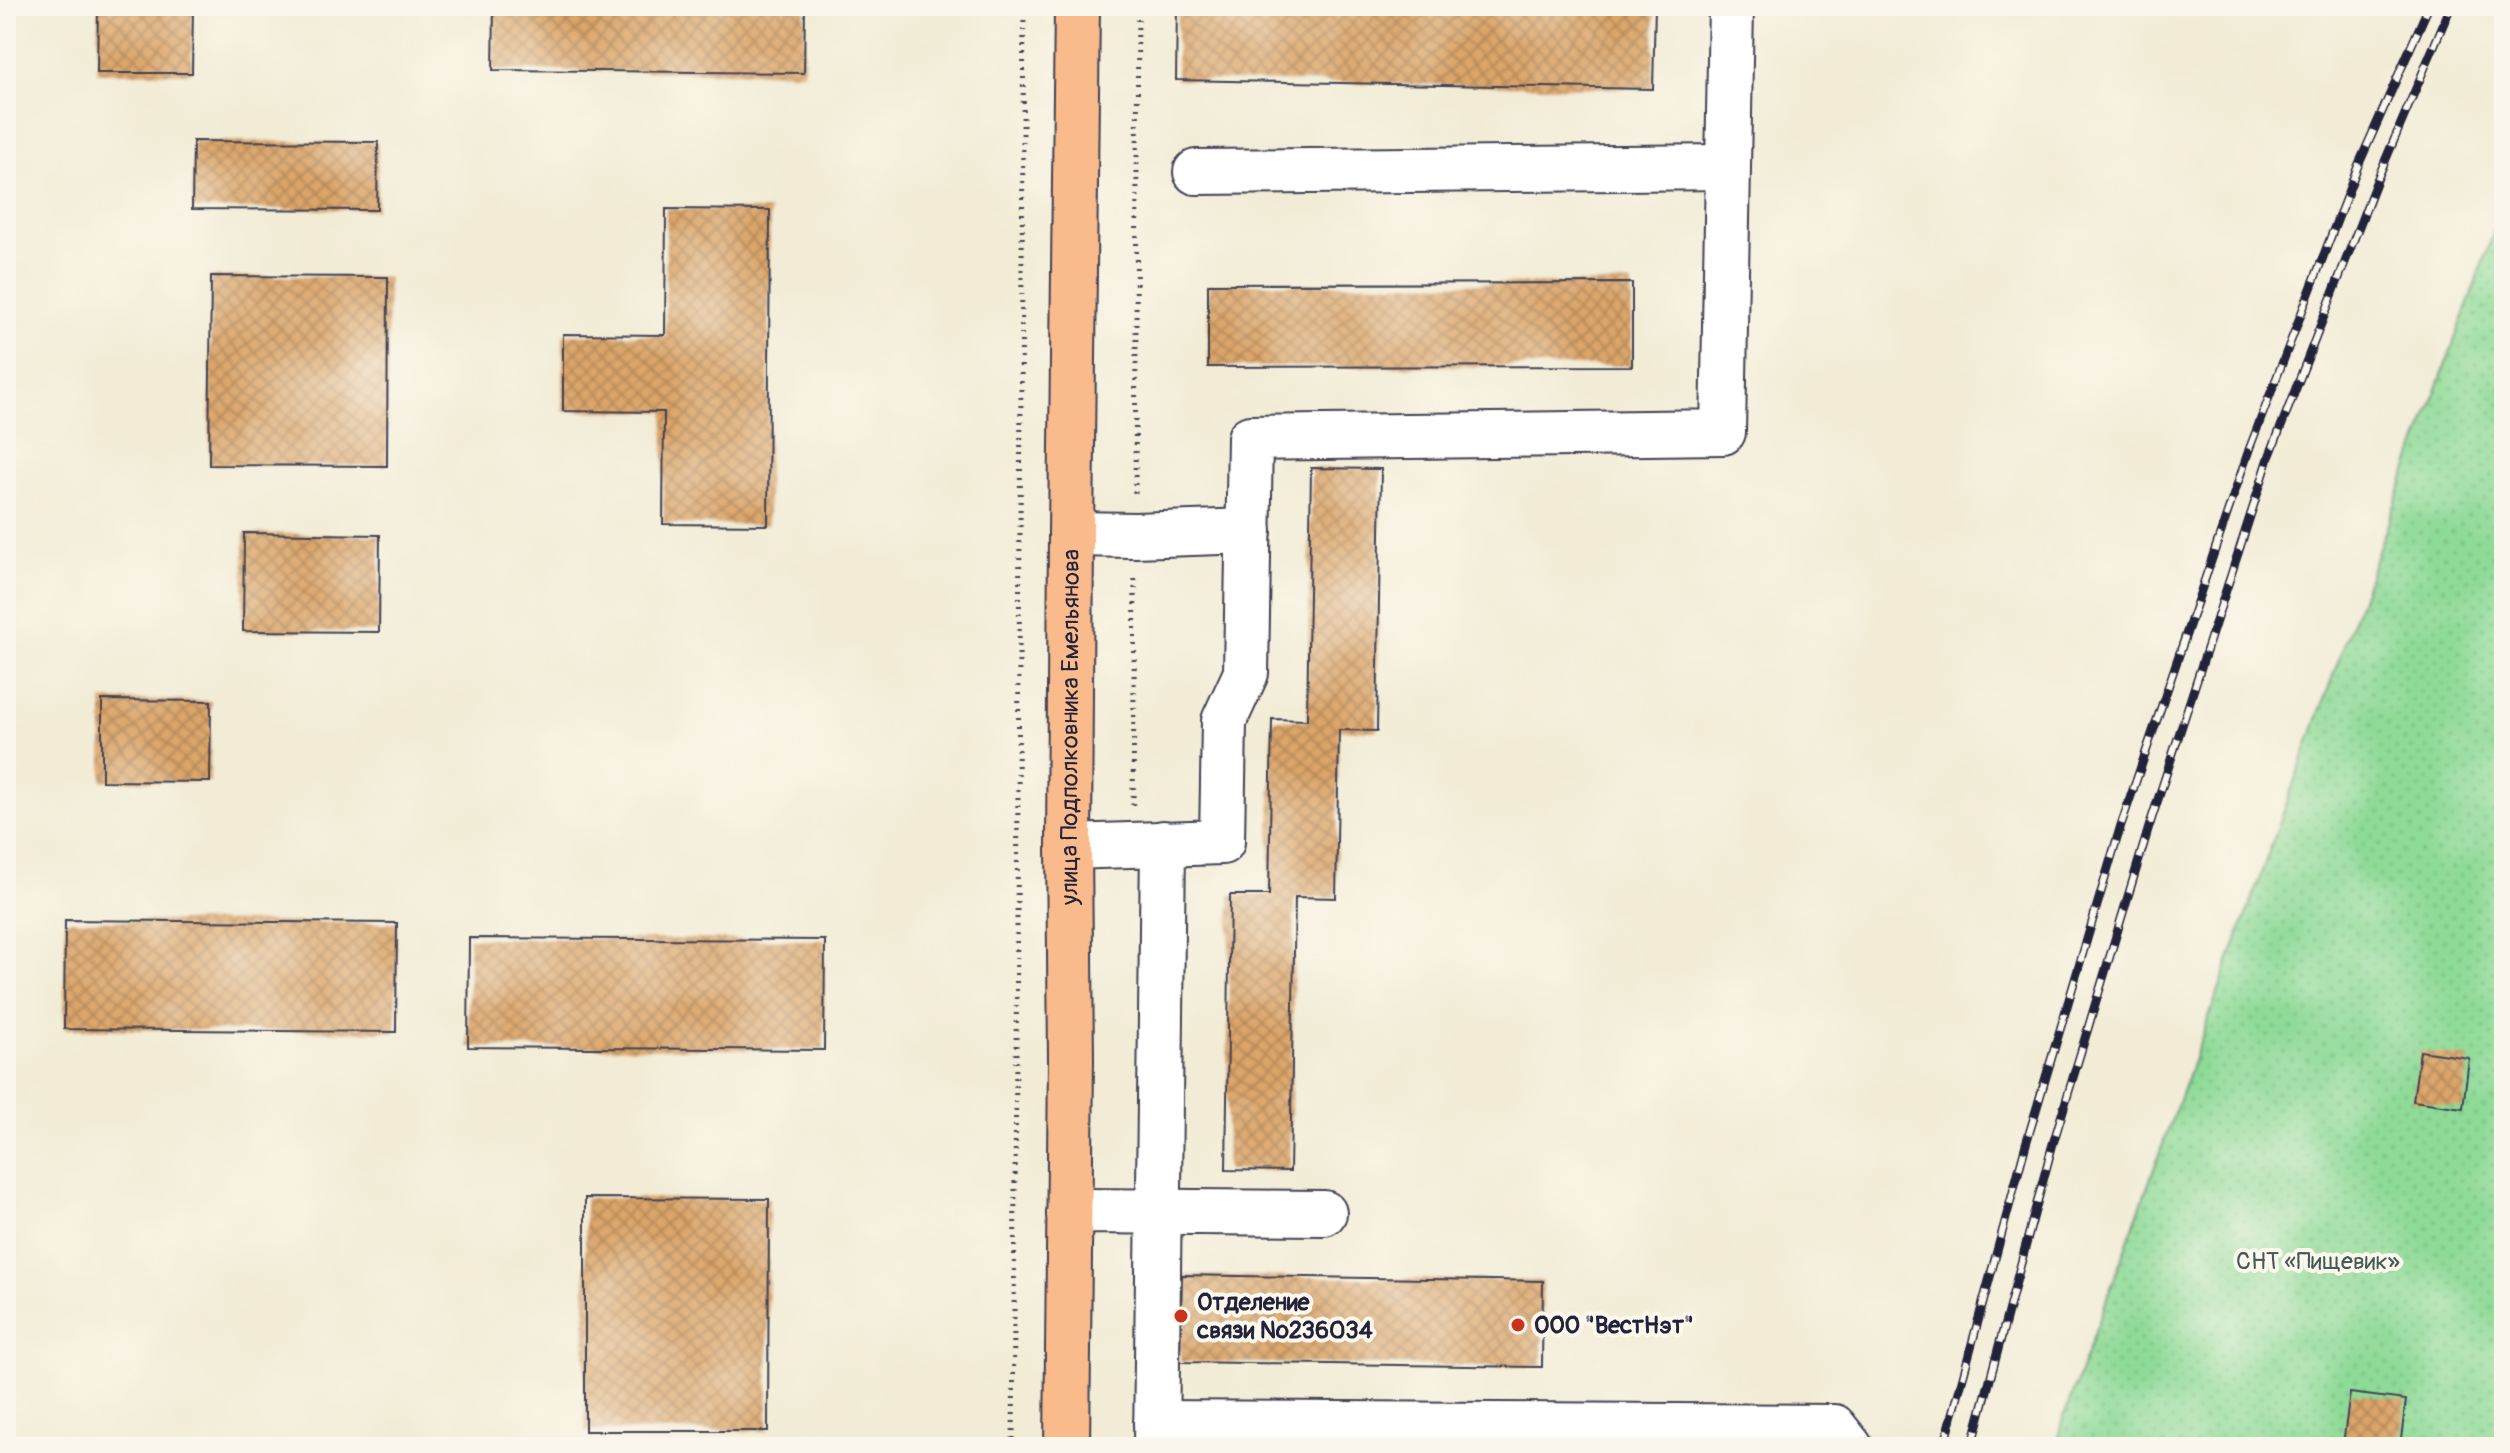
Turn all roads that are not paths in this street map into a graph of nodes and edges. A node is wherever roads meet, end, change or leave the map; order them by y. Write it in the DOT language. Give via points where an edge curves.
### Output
graph roads {
  1 [pos="1077,6"];
  2 [pos="1731,6"];
  3 [pos="1728,167"];
  4 [pos="1196,172"];
  5 [pos="1249,531"];
  6 [pos="1071,534"];
  7 [pos="1148,844"];
  8 [pos="1069,847"];
  9 [pos="1158,1213"];
  10 [pos="1324,1213"];
  11 [pos="1069,1214"];
  12 [pos="1156,1435"];
  13 [pos="1067,1447"];
  14 [pos="1850,1447"];
  1 -- 6 [label="main road, улица Подполковника Емельянова"];
  2 -- 3 [label="lane"];
  3 -- 4 [label="lane"];
  3 -- 5 [label="lane" via="1723,432 1250,438"];
  5 -- 6 [label="lane"];
  5 -- 7 [label="lane" via="1246,673 1224,721 1222,842"];
  6 -- 8 [label="main road, улица Подполковника Емельянова"];
  7 -- 8 [label="lane"];
  7 -- 9 [label="lane"];
  8 -- 11 [label="main road, улица Подполковника Емельянова"];
  9 -- 10 [label="lane"];
  9 -- 11 [label="lane"];
  9 -- 12 [label="lane"];
  11 -- 13 [label="main road, улица Подполковника Емельянова"];
  12 -- 14 [label="lane" via="1834,1427"];
}
